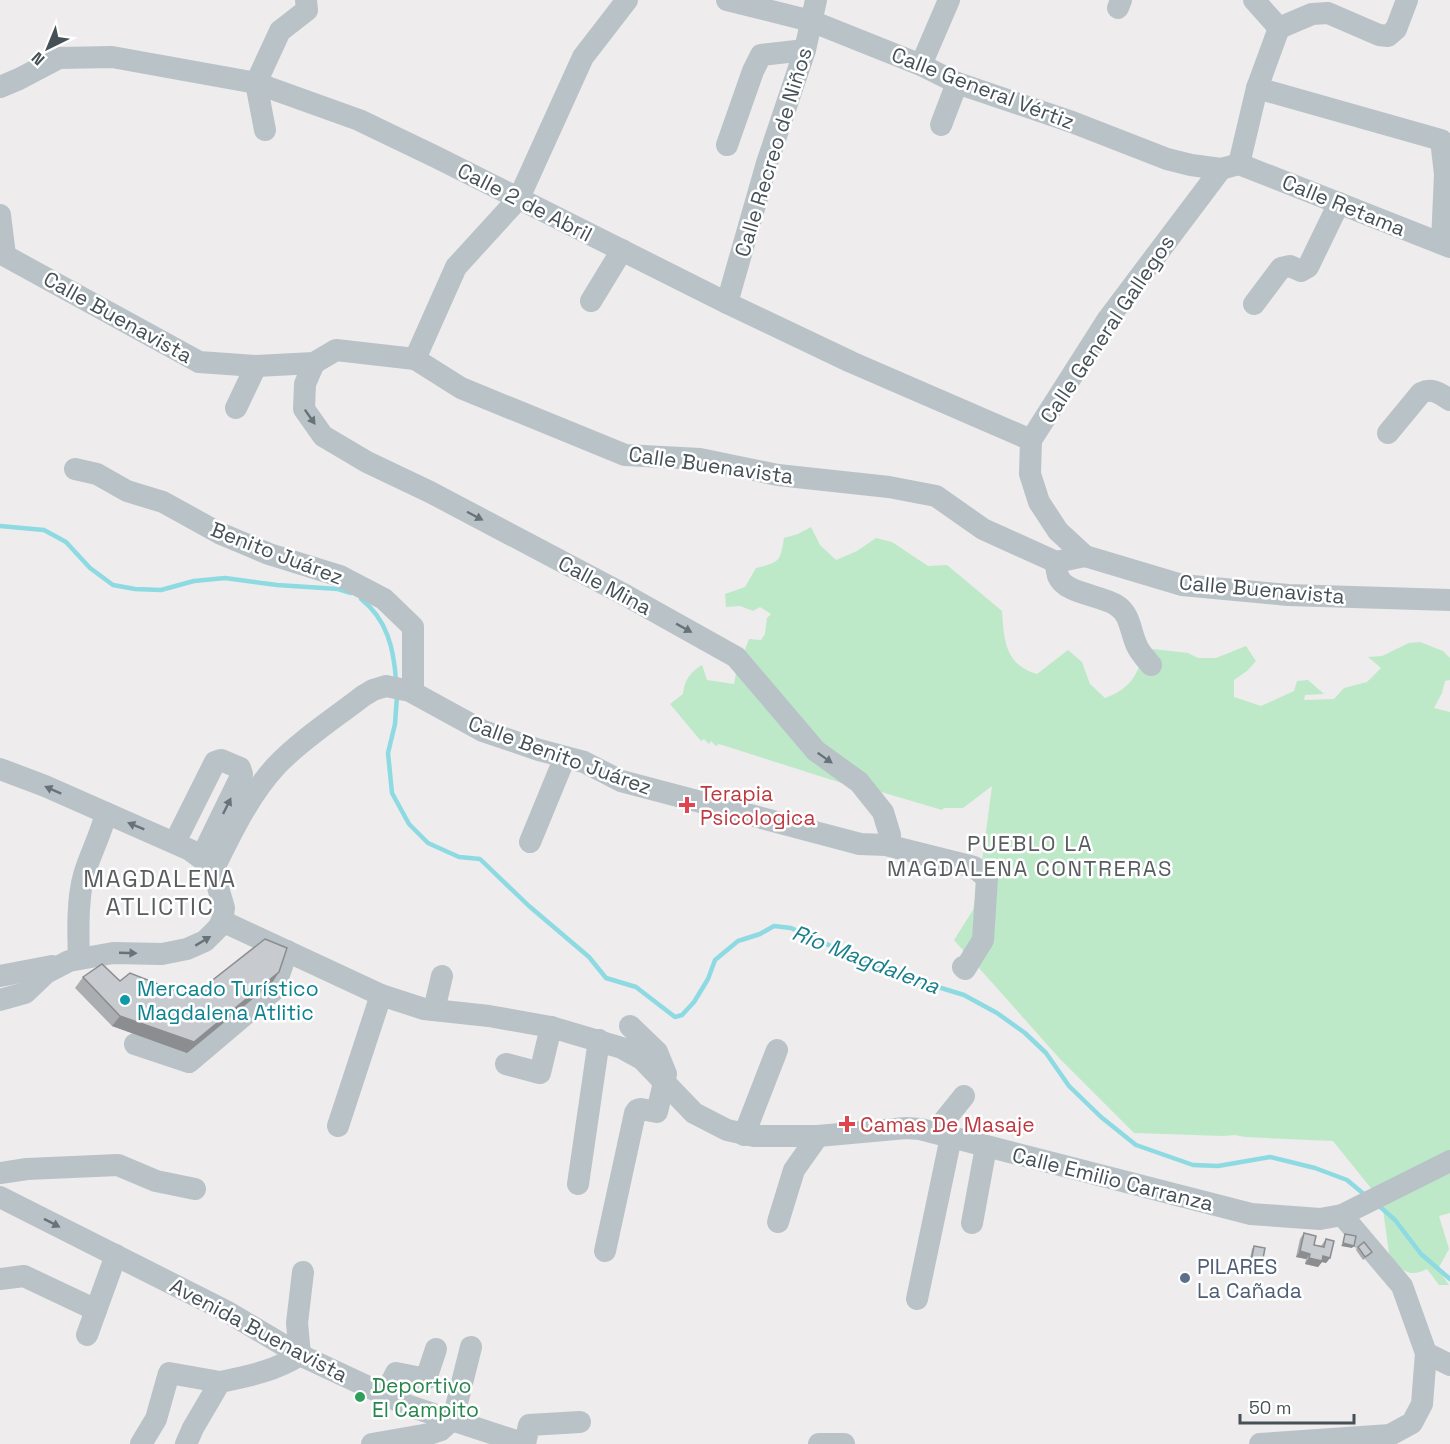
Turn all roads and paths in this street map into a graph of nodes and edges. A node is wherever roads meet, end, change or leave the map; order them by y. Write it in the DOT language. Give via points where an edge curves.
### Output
graph roads {
  1 [pos="306,0"];
  2 [pos="627,0"];
  3 [pos="727,0"];
  4 [pos="949,0"];
  5 [pos="1254,0"];
  6 [pos="1407,0"];
  7 [pos="814,11"];
  8 [pos="1279,28"];
  9 [pos="805,50"];
  10 [pos="921,65"];
  11 [pos="256,83"];
  12 [pos="957,83"];
  13 [pos="0,87"];
  14 [pos="1257,88"];
  15 [pos="941,125"];
  16 [pos="265,130"];
  17 [pos="728,145"];
  18 [pos="1230,166"];
  19 [pos="1448,174"];
  20 [pos="519,198"];
  21 [pos="1338,203"];
  22 [pos="0,215"];
  23 [pos="1446,245"];
  24 [pos="622,250"];
  25 [pos="2,254"];
  26 [pos="591,301"];
  27 [pos="727,303"];
  28 [pos="1254,304"];
  29 [pos="415,359"];
  30 [pos="314,363"];
  31 [pos="256,366"];
  32 [pos="1450,400"];
  33 [pos="236,408"];
  34 [pos="1388,433"];
  35 [pos="1031,440"];
  36 [pos="75,469"];
  37 [pos="1085,556"];
  38 [pos="1056,562"];
  39 [pos="1450,600"];
  40 [pos="1151,665"];
  41 [pos="412,691"];
  42 [pos="566,757"];
  43 [pos="0,769"];
  44 [pos="106,813"];
  45 [pos="175,842"];
  46 [pos="530,842"];
  47 [pos="886,845"];
  48 [pos="207,864"];
  49 [pos="222,921"];
  50 [pos="287,951"];
  51 [pos="69,962"];
  52 [pos="963,967"];
  53 [pos="0,976"];
  54 [pos="442,976"];
  55 [pos="381,994"];
  56 [pos="0,1000"];
  57 [pos="434,1010"];
  58 [pos="630,1026"];
  59 [pos="551,1027"];
  60 [pos="599,1040"];
  61 [pos="135,1044"];
  62 [pos="777,1050"];
  63 [pos="506,1064"];
  64 [pos="664,1081"];
  65 [pos="964,1096"];
  66 [pos="338,1126"];
  67 [pos="744,1135"];
  68 [pos="943,1135"];
  69 [pos="818,1136"];
  70 [pos="986,1147"];
  71 [pos="1450,1161"];
  72 [pos="0,1173"];
  73 [pos="578,1184"];
  74 [pos="195,1189"];
  75 [pos="0,1197"];
  76 [pos="1359,1207"];
  77 [pos="778,1222"];
  78 [pos="972,1223"];
  79 [pos="605,1251"];
  80 [pos="116,1255"];
  81 [pos="303,1272"];
  82 [pos="0,1279"];
  83 [pos="917,1299"];
  84 [pos="96,1310"];
  85 [pos="87,1335"];
  86 [pos="471,1347"];
  87 [pos="436,1349"];
  88 [pos="1426,1353"];
  89 [pos="300,1355"];
  90 [pos="1450,1365"];
  91 [pos="220,1382"];
  92 [pos="385,1395"];
  93 [pos="453,1419"];
  94 [pos="580,1422"];
  95 [pos="478,1427"];
  96 [pos="141,1444"];
  97 [pos="186,1444"];
  98 [pos="372,1444"];
  99 [pos="433,1444"];
  100 [pos="525,1444"];
  101 [pos="1260,1444"];
  1 -- 11 [label="street" via="307,10 280,31"];
  2 -- 20 [label="street" via="583,57"];
  3 -- 7 [label="street, Calle General Vértiz"];
  4 -- 10 [label="street"];
  5 -- 8 [label="street"];
  6 -- 8 [label="street" via="1396,29 1388,36 1319,13"];
  7 -- 9 [label="street, Calle Recreo de Niños"];
  7 -- 10 [label="street, Calle General Vértiz"];
  8 -- 14 [label="street"];
  9 -- 17 [label="street" via="761,55"];
  9 -- 27 [label="street, Calle Recreo de Niños" via="767,163"];
  10 -- 12 [label="street, Calle General Vértiz"];
  11 -- 13 [label="street, Calle 2 de Abril" via="112,57 59,58"];
  11 -- 16 [label="street"];
  11 -- 20 [label="street, Calle 2 de Abril" via="359,120"];
  12 -- 15 [label="street"];
  12 -- 18 [label="street, Calle General Vértiz" via="1167,159 1191,165"];
  14 -- 18 [label="street"];
  14 -- 19 [label="street" via="1437,138 1442,144"];
  18 -- 21 [label="street, Calle Retama"];
  18 -- 35 [label="street, Calle General Gallegos" via="1108,320"];
  19 -- 23 [label="street"];
  20 -- 24 [label="street, Calle 2 de Abril"];
  20 -- 29 [label="street" via="456,267"];
  21 -- 23 [label="street, Calle Retama"];
  21 -- 28 [label="street" via="1305,270 1281,268"];
  22 -- 25 [label="street"];
  24 -- 26 [label="street"];
  24 -- 27 [label="street, Calle 2 de Abril"];
  25 -- 31 [label="street, Calle Buenavista" via="199,362"];
  27 -- 35 [label="street, Calle 2 de Abril"];
  29 -- 30 [label="street, Calle Buenavista" via="336,350"];
  29 -- 38 [label="street, Calle Buenavista" via="461,388 625,455 700,459 778,475 936,496 983,529"];
  30 -- 31 [label="street, Calle Buenavista"];
  30 -- 47 [label="street, Calle Mina, one-way" via="305,384 304,409 323,436 736,657 816,752 860,782 883,812 890,835"];
  31 -- 33 [label="street"];
  32 -- 34 [label="street" via="1435,391 1421,393"];
  35 -- 37 [label="street, Calle General Gallegos" via="1030,474 1039,502 1058,531"];
  36 -- 41 [label="street, Benito Juárez" via="97,474 128,491 163,502 219,533 269,554 340,576 384,600 412,627"];
  37 -- 38 [label="street, Calle Buenavista"];
  37 -- 39 [label="street, Calle Buenavista" via="1182,585 1288,595"];
  38 -- 40 [label="street" via="1063,583 1121,608 1136,644"];
  41 -- 42 [label="street, Calle Benito Juárez" via="483,731"];
  41 -- 48 [label="street, Calle Benito Juárez" via="386,686 363,696 293,750 251,799"];
  42 -- 46 [label="street"];
  42 -- 47 [label="street, Calle Benito Juárez" via="629,783 860,844"];
  44 -- 43 [label="street, one-way"];
  45 -- 44 [label="street, one-way"];
  44 -- 51 [label="street" via="83,876"];
  45 -- 48 [label="street"];
  48 -- 45 [label="street, one-way" via="242,774 240,768 221,760 215,762"];
  47 -- 52 [label="street, Calle Benito Juárez" via="974,867 987,878 983,940"];
  48 -- 49 [label="street" via="224,908"];
  49 -- 50 [label="street, Calle Emilio Carranza"];
  51 -- 49 [label="street, one-way" via="113,953 162,954 187,949 213,935"];
  50 -- 55 [label="street, Calle Emilio Carranza"];
  50 -- 61 [label="street" via="274,990 189,1062"];
  51 -- 53 [label="street"];
  51 -- 56 [label="street" via="35,982 25,993"];
  54 -- 57 [label="street"];
  55 -- 57 [label="street, Calle Emilio Carranza"];
  55 -- 66 [label="street"];
  57 -- 59 [label="street, Calle Emilio Carranza"];
  58 -- 64 [label="street" via="657,1052 666,1074"];
  59 -- 60 [label="street, Calle Emilio Carranza"];
  59 -- 63 [label="street" via="540,1073"];
  60 -- 64 [label="street, Calle Emilio Carranza" via="642,1059"];
  60 -- 73 [label="street"];
  62 -- 67 [label="street"];
  64 -- 67 [label="street, Calle Emilio Carranza" via="694,1113"];
  64 -- 79 [label="street" via="657,1112 641,1109 635,1113"];
  65 -- 68 [label="street"];
  67 -- 69 [label="street, Calle Emilio Carranza"];
  68 -- 69 [label="street, Calle Emilio Carranza" via="906,1128"];
  68 -- 70 [label="street, Calle Emilio Carranza"];
  68 -- 83 [label="street"];
  69 -- 77 [label="street" via="794,1170"];
  70 -- 76 [label="street, Calle Emilio Carranza" via="1251,1214 1320,1219"];
  70 -- 78 [label="street"];
  71 -- 76 [label="street"];
  72 -- 74 [label="street" via="118,1165 156,1181"];
  75 -- 80 [label="street, Avenida Buenavista, one-way"];
  76 -- 88 [label="street" via="1402,1286"];
  80 -- 84 [label="street"];
  80 -- 89 [label="street, Avenida Buenavista" via="226,1311"];
  81 -- 89 [label="street" via="297,1323"];
  82 -- 84 [label="street" via="24,1276"];
  84 -- 85 [label="street"];
  86 -- 93 [label="street"];
  87 -- 92 [label="street" via="426,1379 396,1373"];
  88 -- 90 [label="street"];
  88 -- 101 [label="street" via="1422,1404 1412,1423 1390,1435"];
  89 -- 91 [label="street" via="261,1374"];
  89 -- 92 [label="street, Avenida Buenavista"];
  91 -- 96 [label="street" via="169,1373 156,1419"];
  91 -- 97 [label="street"];
  92 -- 93 [label="street, Avenida Buenavista"];
  93 -- 95 [label="street, Avenida Buenavista"];
  93 -- 98 [label="street" via="429,1434"];
  94 -- 100 [label="street" via="529,1425"];
  95 -- 99 [label="street"];
  95 -- 100 [label="street, Avenida Buenavista"];
}
